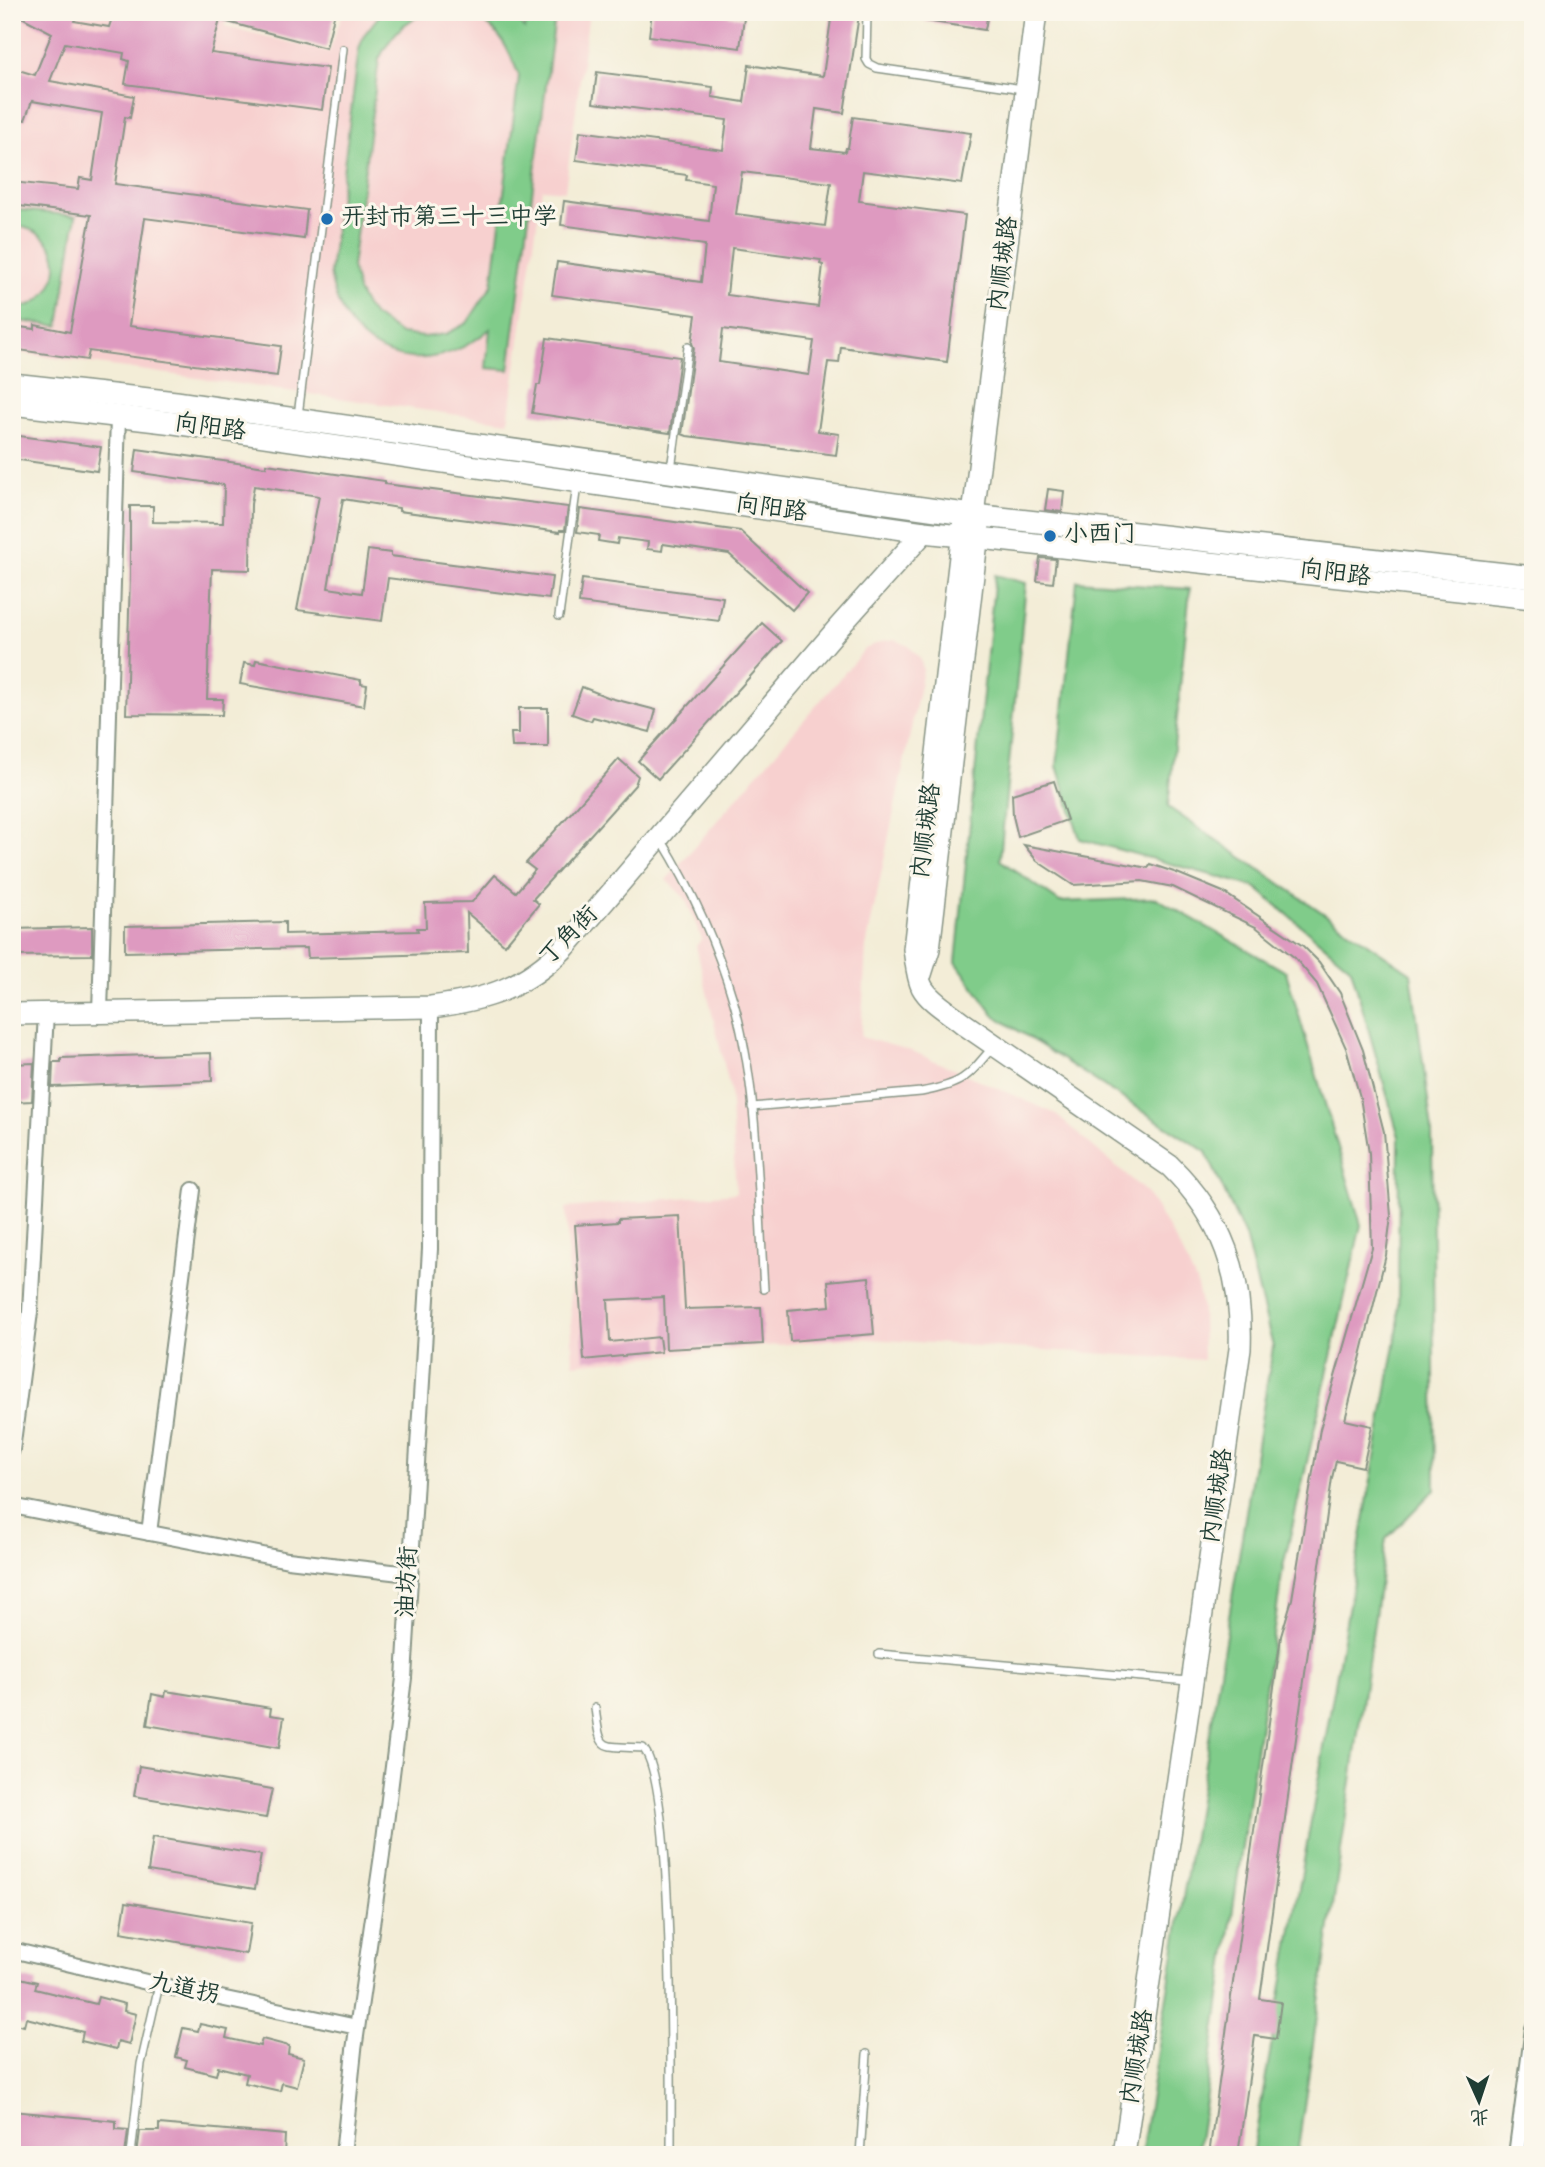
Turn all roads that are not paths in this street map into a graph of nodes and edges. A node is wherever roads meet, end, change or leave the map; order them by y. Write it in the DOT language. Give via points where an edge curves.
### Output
graph roads {
  1 [pos="867,12"];
  2 [pos="1036,12"];
  3 [pos="343,49"];
  4 [pos="1028,89"];
  5 [pos="688,347"];
  6 [pos="12,384"];
  7 [pos="12,404"];
  8 [pos="118,417"];
  9 [pos="298,420"];
  10 [pos="671,474"];
  11 [pos="577,482"];
  12 [pos="973,515"];
  13 [pos="924,532"];
  14 [pos="970,537"];
  15 [pos="1533,577"];
  16 [pos="1533,598"];
  17 [pos="559,616"];
  18 [pos="660,837"];
  19 [pos="431,1007"];
  20 [pos="100,1012"];
  21 [pos="46,1013"];
  22 [pos="12,1014"];
  23 [pos="995,1045"];
  24 [pos="752,1107"];
  25 [pos="193,1190"];
  26 [pos="764,1289"];
  27 [pos="12,1450"];
  28 [pos="12,1506"];
  29 [pos="149,1533"];
  30 [pos="409,1574"];
  31 [pos="879,1654"];
  32 [pos="1192,1682"];
  33 [pos="595,1708"];
  34 [pos="12,1951"];
  35 [pos="159,1985"];
  36 [pos="357,2027"];
  37 [pos="1533,2028"];
  38 [pos="867,2054"];
  39 [pos="131,2155"];
  40 [pos="343,2155"];
  41 [pos="671,2155"];
  42 [pos="860,2155"];
  43 [pos="1124,2155"];
  44 [pos="1516,2155"];
  1 -- 4 [label="lane" via="866,59 877,68"];
  2 -- 4 [label="street, 内顺城路"];
  3 -- 9 [label="lane"];
  4 -- 12 [label="street, 内顺城路"];
  5 -- 10 [label="lane"];
  6 -- 9 [label="street, 向阳路"];
  7 -- 8 [label="street, 向阳路"];
  8 -- 11 [label="street, 向阳路"];
  8 -- 20 [label="street"];
  9 -- 10 [label="street, 向阳路"];
  10 -- 12 [label="street, 向阳路"];
  11 -- 13 [label="street, 向阳路"];
  11 -- 17 [label="lane"];
  12 -- 14 [label="street, 内顺城路"];
  12 -- 15 [label="street, 向阳路"];
  13 -- 14 [label="street, 向阳路"];
  13 -- 18 [label="street, 丁角街"];
  14 -- 16 [label="street, 向阳路"];
  14 -- 23 [label="street, 内顺城路" via="914,949 923,989"];
  18 -- 19 [label="street, 丁角街" via="549,964 505,991"];
  18 -- 24 [label="lane" via="699,904 716,949 735,1005"];
  19 -- 20 [label="street, 丁角街"];
  19 -- 30 [label="street, 油坊街" via="430,1249"];
  20 -- 21 [label="street, 丁角街"];
  21 -- 22 [label="street, 丁角街"];
  21 -- 27 [label="street" via="30,1312"];
  23 -- 24 [label="lane" via="969,1076 947,1087"];
  23 -- 32 [label="street, 内顺城路" via="1170,1166 1204,1205 1232,1265 1240,1301 1240,1349"];
  24 -- 26 [label="lane"];
  25 -- 29 [label="street"];
  28 -- 29 [label="street"];
  29 -- 30 [label="street" via="288,1560"];
  30 -- 36 [label="street, 油坊街" via="404,1678"];
  31 -- 32 [label="lane"];
  32 -- 43 [label="street, 内顺城路"];
  33 -- 41 [label="lane" via="602,1744 643,1748 658,1789 670,1990"];
  34 -- 35 [label="street, 九道拐"];
  35 -- 36 [label="street, 九道拐"];
  35 -- 39 [label="lane" via="141,2064"];
  36 -- 40 [label="street, 油坊街"];
  37 -- 44 [label="street"];
  38 -- 42 [label="lane"];
}
